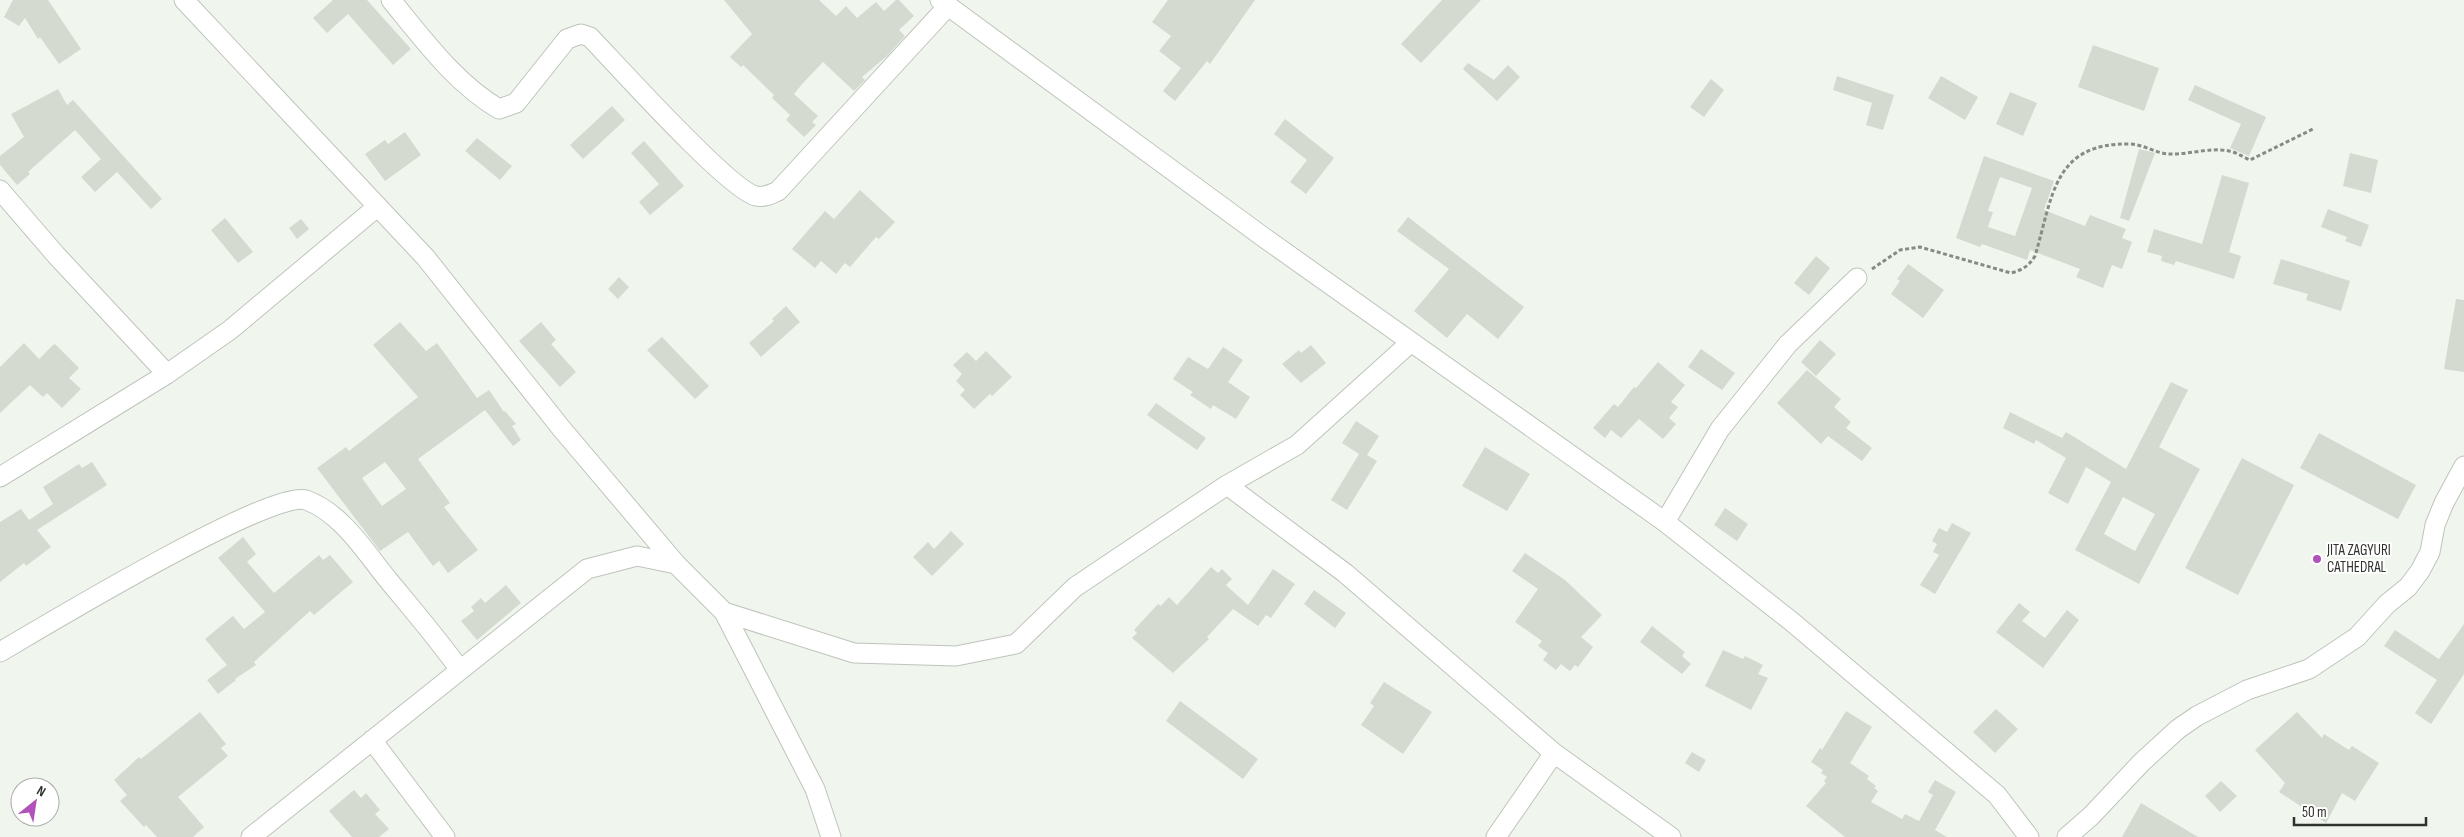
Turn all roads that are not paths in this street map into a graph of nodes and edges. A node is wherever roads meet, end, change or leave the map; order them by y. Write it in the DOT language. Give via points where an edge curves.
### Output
graph roads {
  1 [pos="184,0"];
  2 [pos="391,0"];
  3 [pos="944,3"];
  4 [pos="0,190"];
  5 [pos="377,207"];
  6 [pos="1857,278"];
  7 [pos="1410,343"];
  8 [pos="167,374"];
  9 [pos="2464,466"];
  10 [pos="0,477"];
  11 [pos="1227,485"];
  12 [pos="1665,522"];
  13 [pos="676,564"];
  14 [pos="724,612"];
  15 [pos="0,652"];
  16 [pos="460,670"];
  17 [pos="372,740"];
  18 [pos="1554,753"];
  19 [pos="251,837"];
  20 [pos="445,837"];
  21 [pos="831,837"];
  22 [pos="1496,837"];
  23 [pos="1671,837"];
  24 [pos="2029,837"];
  25 [pos="2067,837"];
  1 -- 5 [label="street"];
  2 -- 3 [label="street" via="463,82 480,98 500,109 516,103 567,39 581,34 590,37 723,174 755,196 766,197 778,191"];
  3 -- 7 [label="street"];
  4 -- 8 [label="street"];
  5 -- 8 [label="street" via="230,330"];
  5 -- 13 [label="street" via="426,258 561,428"];
  6 -- 12 [label="street" via="1788,344 1720,429"];
  7 -- 11 [label="street" via="1297,445"];
  7 -- 12 [label="street"];
  8 -- 10 [label="street"];
  9 -- 25 [label="street" via="2444,503 2430,552 2420,571 2356,638 2310,669 2246,690 2178,729"];
  11 -- 14 [label="street" via="1075,587 1016,644 956,656 854,653"];
  11 -- 18 [label="street" via="1345,573"];
  12 -- 24 [label="street" via="1791,621 1997,795"];
  13 -- 14 [label="street"];
  13 -- 16 [label="street" via="636,556 587,569"];
  14 -- 21 [label="street" via="815,789"];
  15 -- 16 [label="street" via="210,533 279,502 304,498 342,524"];
  16 -- 17 [label="street"];
  17 -- 19 [label="street"];
  17 -- 20 [label="street"];
  18 -- 22 [label="street"];
  18 -- 23 [label="street"];
}
